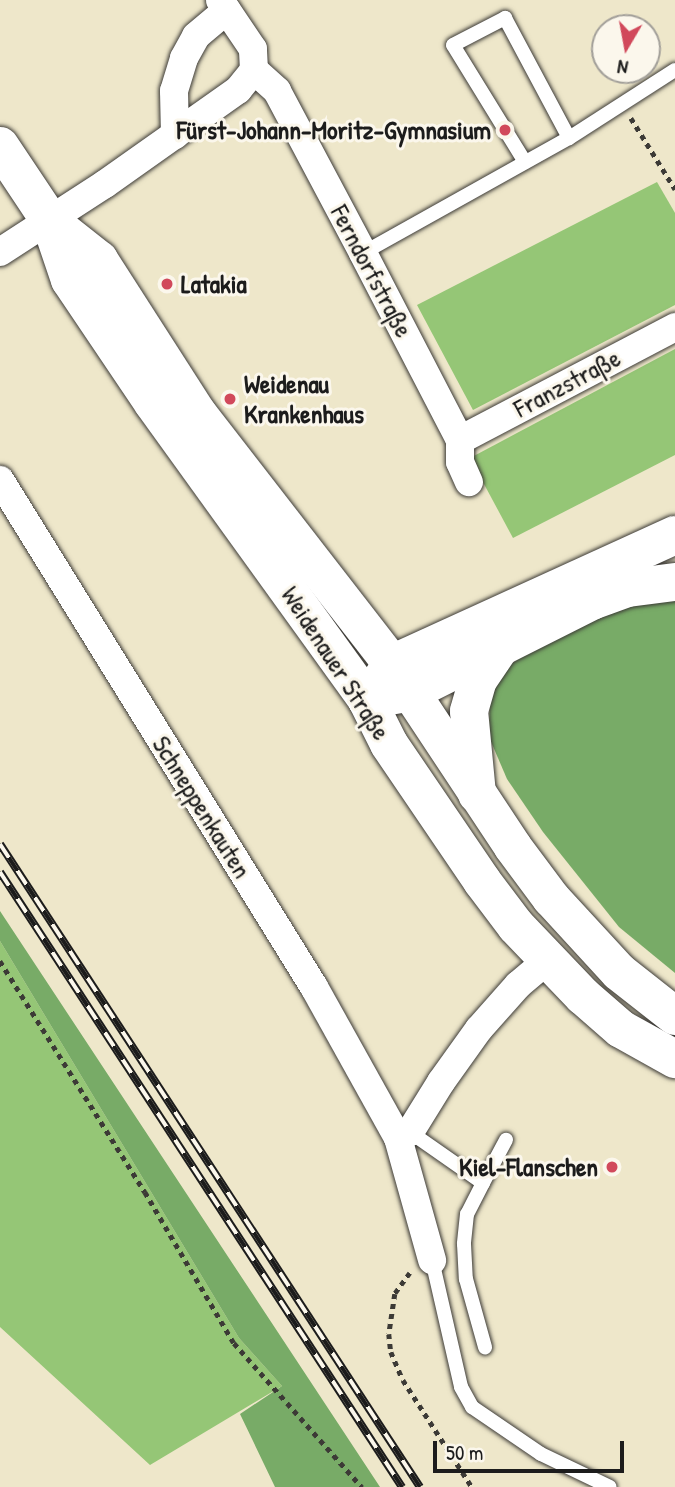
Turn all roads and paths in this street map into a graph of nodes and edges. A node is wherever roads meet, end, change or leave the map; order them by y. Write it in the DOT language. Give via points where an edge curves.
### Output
graph roads {
  1 [pos="223,5"];
  2 [pos="254,70"];
  3 [pos="675,70"];
  4 [pos="622,103"];
  5 [pos="175,135"];
  6 [pos="569,138"];
  7 [pos="0,146"];
  8 [pos="525,162"];
  9 [pos="675,189"];
  10 [pos="50,221"];
  11 [pos="0,252"];
  12 [pos="363,253"];
  13 [pos="675,327"];
  14 [pos="460,440"];
  15 [pos="0,480"];
  16 [pos="469,482"];
  17 [pos="675,535"];
  18 [pos="675,582"];
  19 [pos="501,646"];
  20 [pos="401,678"];
  21 [pos="367,701"];
  22 [pos="477,794"];
  23 [pos="0,961"];
  24 [pos="547,961"];
  25 [pos="675,1016"];
  26 [pos="675,1059"];
  27 [pos="404,1135"];
  28 [pos="506,1140"];
  29 [pos="483,1183"];
  30 [pos="432,1260"];
  31 [pos="485,1346"];
  32 [pos="362,1487"];
  33 [pos="472,1487"];
  34 [pos="610,1487"];
  1 -- 2 [label="street" via="253,49"];
  1 -- 5 [label="street" via="184,58 174,91"];
  2 -- 5 [label="street" via="238,90"];
  2 -- 12 [label="street, Ferndorfstraße" via="277,91"];
  3 -- 4 [label="lane"];
  4 -- 6 [label="lane"];
  4 -- 9 [label="path"];
  5 -- 10 [label="street"];
  6 -- 8 [label="lane"];
  6 -- 8 [label="lane" via="505,18 453,45"];
  7 -- 10 [label="main road, Weidenauer Straße"];
  8 -- 12 [label="lane"];
  10 -- 11 [label="street"];
  10 -- 20 [label="main road, Weidenauer Straße" via="99,260 198,414"];
  10 -- 21 [label="main road, Weidenauer Straße" via="70,280"];
  12 -- 14 [label="street, Ferndorfstraße"];
  13 -- 14 [label="street, Franzstraße"];
  14 -- 16 [label="street, Ferndorfstraße" via="460,462"];
  15 -- 27 [label="street, Schneppenkauten"];
  17 -- 20 [label="main road"];
  18 -- 19 [label="main road" via="628,588 592,601"];
  19 -- 20 [label="main road"];
  19 -- 22 [label="main road" via="478,680 469,711"];
  20 -- 21 [label="main road"];
  20 -- 22 [label="main road, Weidenauer Straße"];
  21 -- 24 [label="main road, Weidenauer Straße" via="389,744 482,881"];
  22 -- 25 [label="main road, Weidenauer Straße" via="551,898 591,945"];
  23 -- 32 [label="path" via="234,1343"];
  24 -- 26 [label="main road, Weidenauer Straße" via="621,1029"];
  24 -- 27 [label="street" via="518,985 479,1029"];
  27 -- 29 [label="lane"];
  27 -- 30 [label="street, Schneppenkauten"];
  28 -- 29 [label="lane"];
  29 -- 31 [label="lane" via="467,1214 464,1244 466,1279"];
  30 -- 33 [label="path" via="408,1275 395,1294 389,1334 395,1366"];
  30 -- 34 [label="lane" via="461,1387 472,1407 541,1454"];
}
